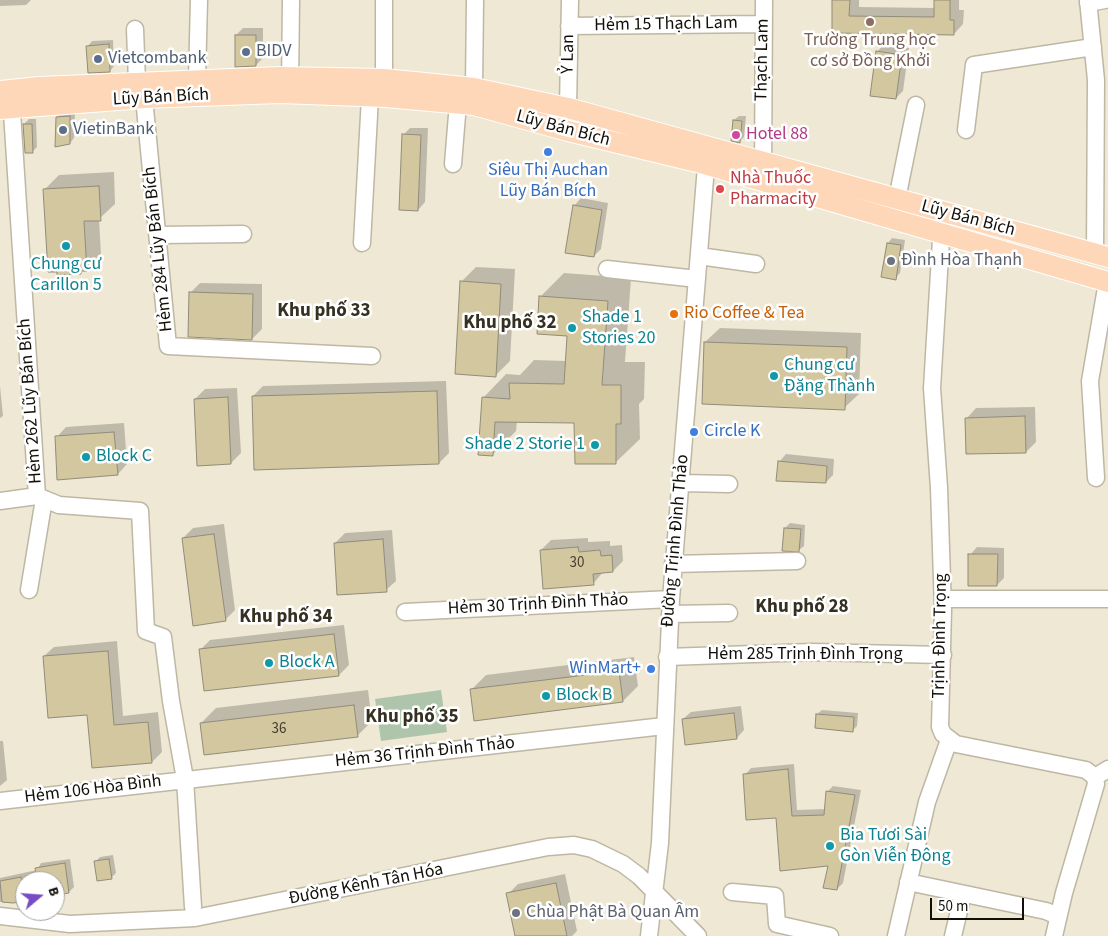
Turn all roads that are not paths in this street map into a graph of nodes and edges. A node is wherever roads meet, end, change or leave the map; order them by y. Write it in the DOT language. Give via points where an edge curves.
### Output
graph roads {
  1 [pos="199,0"];
  2 [pos="291,0"];
  3 [pos="384,0"];
  4 [pos="475,0"];
  5 [pos="570,0"];
  6 [pos="764,0"];
  7 [pos="1105,0"];
  8 [pos="1088,1"];
  9 [pos="763,24"];
  10 [pos="569,26"];
  11 [pos="135,28"];
  12 [pos="1092,47"];
  13 [pos="197,79"];
  14 [pos="384,79"];
  15 [pos="290,85"];
  16 [pos="474,88"];
  17 [pos="141,90"];
  18 [pos="370,97"];
  19 [pos="6,99"];
  20 [pos="458,103"];
  21 [pos="916,105"];
  22 [pos="568,108"];
  23 [pos="966,130"];
  24 [pos="707,156"];
  25 [pos="453,164"];
  26 [pos="762,171"];
  27 [pos="897,199"];
  28 [pos="943,212"];
  29 [pos="941,233"];
  30 [pos="158,234"];
  31 [pos="243,234"];
  32 [pos="362,243"];
  33 [pos="1102,255"];
  34 [pos="699,256"];
  35 [pos="756,264"];
  36 [pos="608,269"];
  37 [pos="697,279"];
  38 [pos="1108,282"];
  39 [pos="372,356"];
  40 [pos="1096,478"];
  41 [pos="681,483"];
  42 [pos="729,484"];
  43 [pos="40,498"];
  44 [pos="0,501"];
  45 [pos="796,560"];
  46 [pos="673,564"];
  47 [pos="29,590"];
  48 [pos="943,599"];
  49 [pos="1108,599"];
  50 [pos="670,607"];
  51 [pos="405,612"];
  52 [pos="729,613"];
  53 [pos="943,655"];
  54 [pos="668,657"];
  55 [pos="664,726"];
  56 [pos="949,740"];
  57 [pos="1101,773"];
  58 [pos="186,778"];
  59 [pos="0,801"];
  60 [pos="908,882"];
  61 [pos="656,884"];
  62 [pos="732,892"];
  63 [pos="963,894"];
  64 [pos="0,906"];
  65 [pos="15,908"];
  66 [pos="201,909"];
  67 [pos="65,912"];
  68 [pos="0,916"];
  69 [pos="1058,916"];
  70 [pos="649,936"];
  71 [pos="698,936"];
  72 [pos="711,936"];
  73 [pos="830,936"];
  74 [pos="896,936"];
  75 [pos="953,936"];
  76 [pos="1054,936"];
  1 -- 13 [label="street"];
  2 -- 15 [label="street"];
  3 -- 14 [label="street"];
  4 -- 16 [label="street"];
  5 -- 10 [label="street, Ỷ Lan"];
  6 -- 9 [label="street, Thạch Lam"];
  7 -- 8 [label="street"];
  8 -- 12 [label="street"];
  9 -- 10 [label="street, Hẻm 15 Thạch Lam"];
  9 -- 26 [label="street, Thạch Lam"];
  10 -- 22 [label="street, Ỷ Lan"];
  11 -- 17 [label="street, Hẻm 284 Lũy Bán Bích"];
  12 -- 23 [label="street" via="976,63 972,67"];
  12 -- 33 [label="street"];
  13 -- 15 [label="main road, Lũy Bán Bích"];
  13 -- 17 [label="main road, Lũy Bán Bích"];
  14 -- 15 [label="main road, Lũy Bán Bích"];
  14 -- 16 [label="main road, Lũy Bán Bích"];
  15 -- 17 [label="main road, Lũy Bán Bích"];
  15 -- 18 [label="main road, Lũy Bán Bích"];
  16 -- 22 [label="main road, Lũy Bán Bích"];
  17 -- 19 [label="main road, Lũy Bán Bích"];
  17 -- 30 [label="street, Hẻm 284 Lũy Bán Bích"];
  18 -- 20 [label="main road, Lũy Bán Bích"];
  18 -- 32 [label="street"];
  19 -- 43 [label="street, Hẻm 262 Lũy Bán Bích"];
  20 -- 24 [label="main road, Lũy Bán Bích" via="568,131"];
  20 -- 25 [label="street"];
  21 -- 27 [label="street"];
  22 -- 24 [label="main road, Lũy Bán Bích"];
  24 -- 26 [label="main road, Lũy Bán Bích"];
  24 -- 34 [label="street, Đường Trịnh Đình Thảo"];
  26 -- 27 [label="main road, Lũy Bán Bích"];
  26 -- 29 [label="main road, Lũy Bán Bích"];
  27 -- 28 [label="main road, Lũy Bán Bích"];
  28 -- 29 [label="street, Trịnh Đình Trọng"];
  28 -- 33 [label="main road, Lũy Bán Bích"];
  29 -- 38 [label="main road, Lũy Bán Bích"];
  29 -- 48 [label="street, Trịnh Đình Trọng" via="932,388"];
  30 -- 31 [label="street"];
  30 -- 39 [label="street, Hẻm 284 Lũy Bán Bích" via="168,346"];
  34 -- 35 [label="street"];
  34 -- 37 [label="street, Đường Trịnh Đình Thảo"];
  36 -- 37 [label="street"];
  37 -- 41 [label="street, Đường Trịnh Đình Thảo"];
  38 -- 40 [label="street" via="1090,381"];
  41 -- 42 [label="street"];
  41 -- 46 [label="street, Đường Trịnh Đình Thảo"];
  43 -- 44 [label="street"];
  43 -- 47 [label="street"];
  43 -- 58 [label="street, Hẻm 262 Lũy Bán Bích" via="59,505 140,511 146,631 163,637"];
  45 -- 46 [label="street"];
  46 -- 50 [label="street, Đường Trịnh Đình Thảo"];
  48 -- 49 [label="street"];
  48 -- 53 [label="street, Trịnh Đình Trọng"];
  50 -- 51 [label="street, Hẻm 30 Trịnh Đình Thảo"];
  50 -- 52 [label="street, Hẻm 30 Trịnh Đình Thảo"];
  50 -- 54 [label="street, Đường Trịnh Đình Thảo"];
  53 -- 54 [label="street, Hẻm 285 Trịnh Đình Trọng" via="812,652"];
  53 -- 56 [label="street, Trịnh Đình Trọng" via="939,721 943,734"];
  54 -- 55 [label="street, Đường Trịnh Đình Thảo"];
  55 -- 58 [label="street, Hẻm 36 Trịnh Đình Thảo"];
  55 -- 61 [label="street, Đường Trịnh Đình Thảo"];
  56 -- 57 [label="street" via="963,746"];
  56 -- 60 [label="street" via="927,802"];
  57 -- 69 [label="street"];
  58 -- 59 [label="street, Hẻm 106 Hòa Bình"];
  58 -- 66 [label="street, Hẻm 262 Lũy Bán Bích"];
  60 -- 63 [label="street"];
  60 -- 74 [label="street"];
  61 -- 66 [label="street, Đường Kênh Tân Hóa" via="629,855 597,839 574,834"];
  61 -- 70 [label="street, Đường Trịnh Đình Thảo"];
  61 -- 71 [label="street, Đường Kênh Tân Hóa"];
  61 -- 72 [label="street, Đường Kênh Tân Hóa"];
  62 -- 73 [label="street" via="775,896 777,924"];
  63 -- 69 [label="street"];
  63 -- 75 [label="street"];
  64 -- 65 [label="street"];
  66 -- 67 [label="street, Đường Kênh Tân Hóa"];
  66 -- 68 [label="street, Đường Kênh Tân Hóa" via="95,924"];
  69 -- 76 [label="street"];
}
